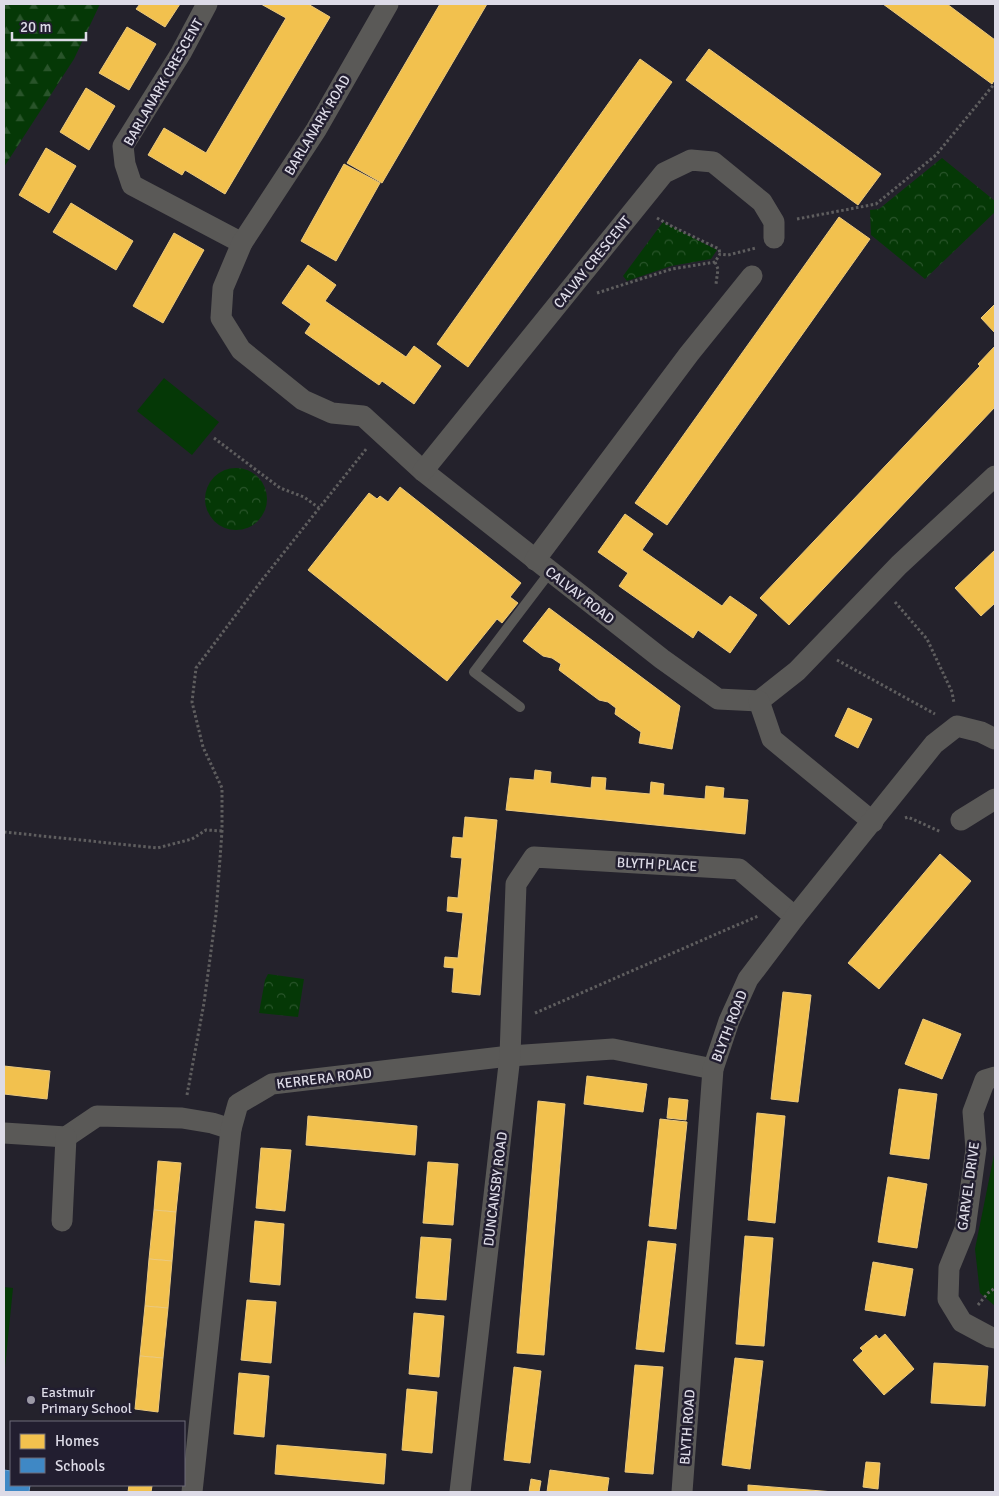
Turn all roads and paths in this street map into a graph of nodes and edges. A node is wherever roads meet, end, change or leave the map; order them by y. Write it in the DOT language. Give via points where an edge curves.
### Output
graph roads {
  1 [pos="207,4"];
  2 [pos="381,6"];
  3 [pos="995,83"];
  4 [pos="639,205"];
  5 [pos="769,236"];
  6 [pos="242,243"];
  7 [pos="720,254"];
  8 [pos="752,276"];
  9 [pos="566,294"];
  10 [pos="380,432"];
  11 [pos="214,438"];
  12 [pos="423,471"];
  13 [pos="995,476"];
  14 [pos="319,508"];
  15 [pos="542,566"];
  16 [pos="880,584"];
  17 [pos="818,650"];
  18 [pos="759,701"];
  19 [pos="520,707"];
  20 [pos="958,726"];
  21 [pos="995,739"];
  22 [pos="995,799"];
  23 [pos="961,820"];
  24 [pos="872,822"];
  25 [pos="222,831"];
  26 [pos="4,832"];
  27 [pos="516,884"];
  28 [pos="788,912"];
  29 [pos="511,1023"];
  30 [pos="510,1056"];
  31 [pos="713,1069"];
  32 [pos="995,1077"];
  33 [pos="182,1118"];
  34 [pos="231,1129"];
  35 [pos="4,1133"];
  36 [pos="66,1137"];
  37 [pos="62,1221"];
  38 [pos="995,1338"];
  39 [pos="192,1492"];
  40 [pos="460,1492"];
  41 [pos="682,1492"];
  1 -- 6 [label="street, BARLANARK CRESCENT" via="181,53 123,146 125,164 132,185"];
  2 -- 6 [label="street, BARLANARK ROAD" via="316,130"];
  3 -- 5 [label="path" via="936,155 876,204 794,220"];
  4 -- 5 [label="street, CALVAY CRESCENT" via="664,173 691,160 713,162 762,202"];
  4 -- 7 [label="path" via="673,227 718,249"];
  4 -- 9 [label="street, CALVAY CRESCENT"];
  5 -- 7 [label="path" via="728,255"];
  6 -- 10 [label="street, CALVAY ROAD" via="224,288 221,318 241,350 304,400 332,413 363,416"];
  7 -- 9 [label="path" via="715,262 672,269 577,300"];
  8 -- 15 [label="street" via="689,354"];
  9 -- 12 [label="street, CALVAY CRESCENT"];
  10 -- 12 [label="street, CALVAY ROAD"];
  10 -- 14 [label="path"];
  11 -- 14 [label="path" via="280,488 304,497"];
  12 -- 15 [label="street, CALVAY ROAD"];
  13 -- 16 [label="street"];
  14 -- 25 [label="path" via="196,668 192,702 203,747 222,788"];
  15 -- 18 [label="street, CALVAY ROAD" via="718,699"];
  15 -- 19 [label="lane" via="474,672"];
  16 -- 17 [label="street"];
  16 -- 20 [label="path" via="927,639 952,692"];
  17 -- 18 [label="street"];
  17 -- 20 [label="path"];
  18 -- 24 [label="street" via="772,740"];
  20 -- 21 [label="street"];
  20 -- 24 [label="street, BLYTH ROAD" via="934,744"];
  22 -- 23 [label="street"];
  23 -- 24 [label="path" via="942,832 908,817"];
  24 -- 28 [label="street, BLYTH ROAD"];
  25 -- 26 [label="path" via="206,830 192,839 157,848"];
  25 -- 33 [label="path" via="216,914 205,994"];
  27 -- 28 [label="street, BLYTH PLACE" via="534,857 739,869"];
  27 -- 29 [label="street, DUNCANSBY ROAD"];
  28 -- 29 [label="path"];
  28 -- 31 [label="street, BLYTH ROAD" via="748,979"];
  29 -- 30 [label="street, DUNCANSBY ROAD"];
  30 -- 31 [label="street, KERRERA ROAD" via="613,1049"];
  30 -- 34 [label="street, KERRERA ROAD" via="272,1084 238,1104"];
  30 -- 40 [label="street, DUNCANSBY ROAD"];
  31 -- 41 [label="street, BLYTH ROAD"];
  32 -- 38 [label="street, GARVEL DRIVE" via="985,1080 973,1112 976,1149 964,1229 949,1268 948,1298 962,1322"];
  33 -- 34 [label="street"];
  33 -- 36 [label="street" via="97,1116"];
  34 -- 39 [label="street, KERRERA ROAD"];
  35 -- 36 [label="street"];
  36 -- 37 [label="street"];
}
